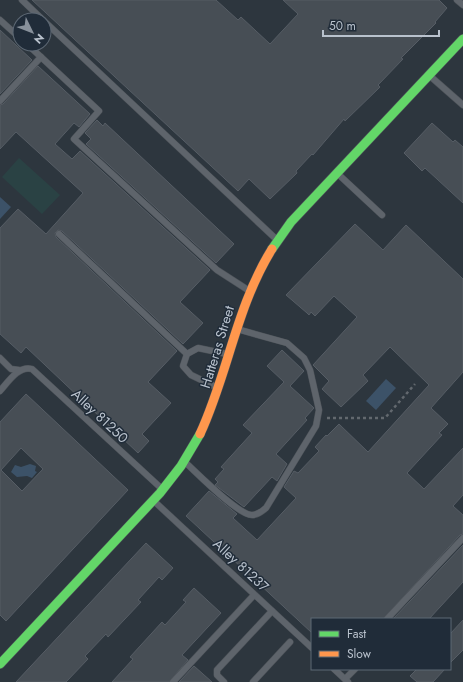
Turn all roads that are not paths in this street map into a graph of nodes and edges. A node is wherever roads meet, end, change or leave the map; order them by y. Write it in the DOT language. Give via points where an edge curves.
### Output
graph roads {
  1 [pos="22,0"];
  2 [pos="457,0"];
  3 [pos="463,5"];
  4 [pos="35,12"];
  5 [pos="0,20"];
  6 [pos="52,28"];
  7 [pos="12,31"];
  8 [pos="463,39"];
  9 [pos="36,52"];
  10 [pos="41,57"];
  11 [pos="429,75"];
  12 [pos="0,102"];
  13 [pos="463,105"];
  14 [pos="337,173"];
  15 [pos="382,215"];
  16 [pos="59,234"];
  17 [pos="277,240"];
  18 [pos="250,291"];
  19 [pos="236,329"];
  20 [pos="187,354"];
  21 [pos="228,355"];
  22 [pos="0,358"];
  23 [pos="19,370"];
  24 [pos="218,388"];
  25 [pos="0,391"];
  26 [pos="184,462"];
  27 [pos="162,490"];
  28 [pos="154,500"];
  29 [pos="463,538"];
  30 [pos="254,595"];
  31 [pos="272,611"];
  32 [pos="388,618"];
  33 [pos="290,642"];
  34 [pos="311,647"];
  35 [pos="0,664"];
  36 [pos="335,670"];
  37 [pos="354,670"];
  38 [pos="347,681"];
  39 [pos="173,682"];
  40 [pos="224,682"];
  41 [pos="253,682"];
  1 -- 4 [label="lane"];
  2 -- 3 [label="lane"];
  5 -- 7 [label="lane"];
  6 -- 17 [label="lane"];
  8 -- 11 [label="street, Hatteras Street"];
  9 -- 10 [label="lane"];
  10 -- 12 [label="lane"];
  10 -- 18 [label="lane" via="99,111 74,139 217,270"];
  11 -- 13 [label="lane"];
  11 -- 14 [label="street, Hatteras Street"];
  14 -- 15 [label="lane"];
  14 -- 17 [label="street, Hatteras Street"];
  16 -- 20 [label="lane"];
  17 -- 18 [label="street, Hatteras Street"];
  18 -- 19 [label="street, Hatteras Street"];
  19 -- 21 [label="street, Hatteras Street"];
  19 -- 26 [label="lane" via="280,340 304,358 310,370 319,410 316,426 266,508 260,513 252,515 238,510"];
  20 -- 21 [label="lane" via="198,348"];
  20 -- 24 [label="lane" via="183,366 191,375"];
  21 -- 24 [label="street, Hatteras Street"];
  22 -- 23 [label="lane, Alley 81250" via="11,369"];
  23 -- 25 [label="lane"];
  23 -- 27 [label="lane, Alley 81250" via="32,369"];
  24 -- 26 [label="street, Hatteras Street" via="199,437"];
  26 -- 27 [label="street, Hatteras Street"];
  27 -- 28 [label="street, Hatteras Street"];
  28 -- 30 [label="lane, Alley 81237"];
  28 -- 35 [label="street, Hatteras Street"];
  29 -- 32 [label="lane"];
  30 -- 31 [label="lane, Alley 81237"];
  30 -- 39 [label="lane"];
  31 -- 34 [label="lane, Alley 81237"];
  31 -- 40 [label="lane" via="217,670 217,676"];
  33 -- 41 [label="lane"];
  36 -- 38 [label="lane"];
  37 -- 38 [label="lane"];
}
